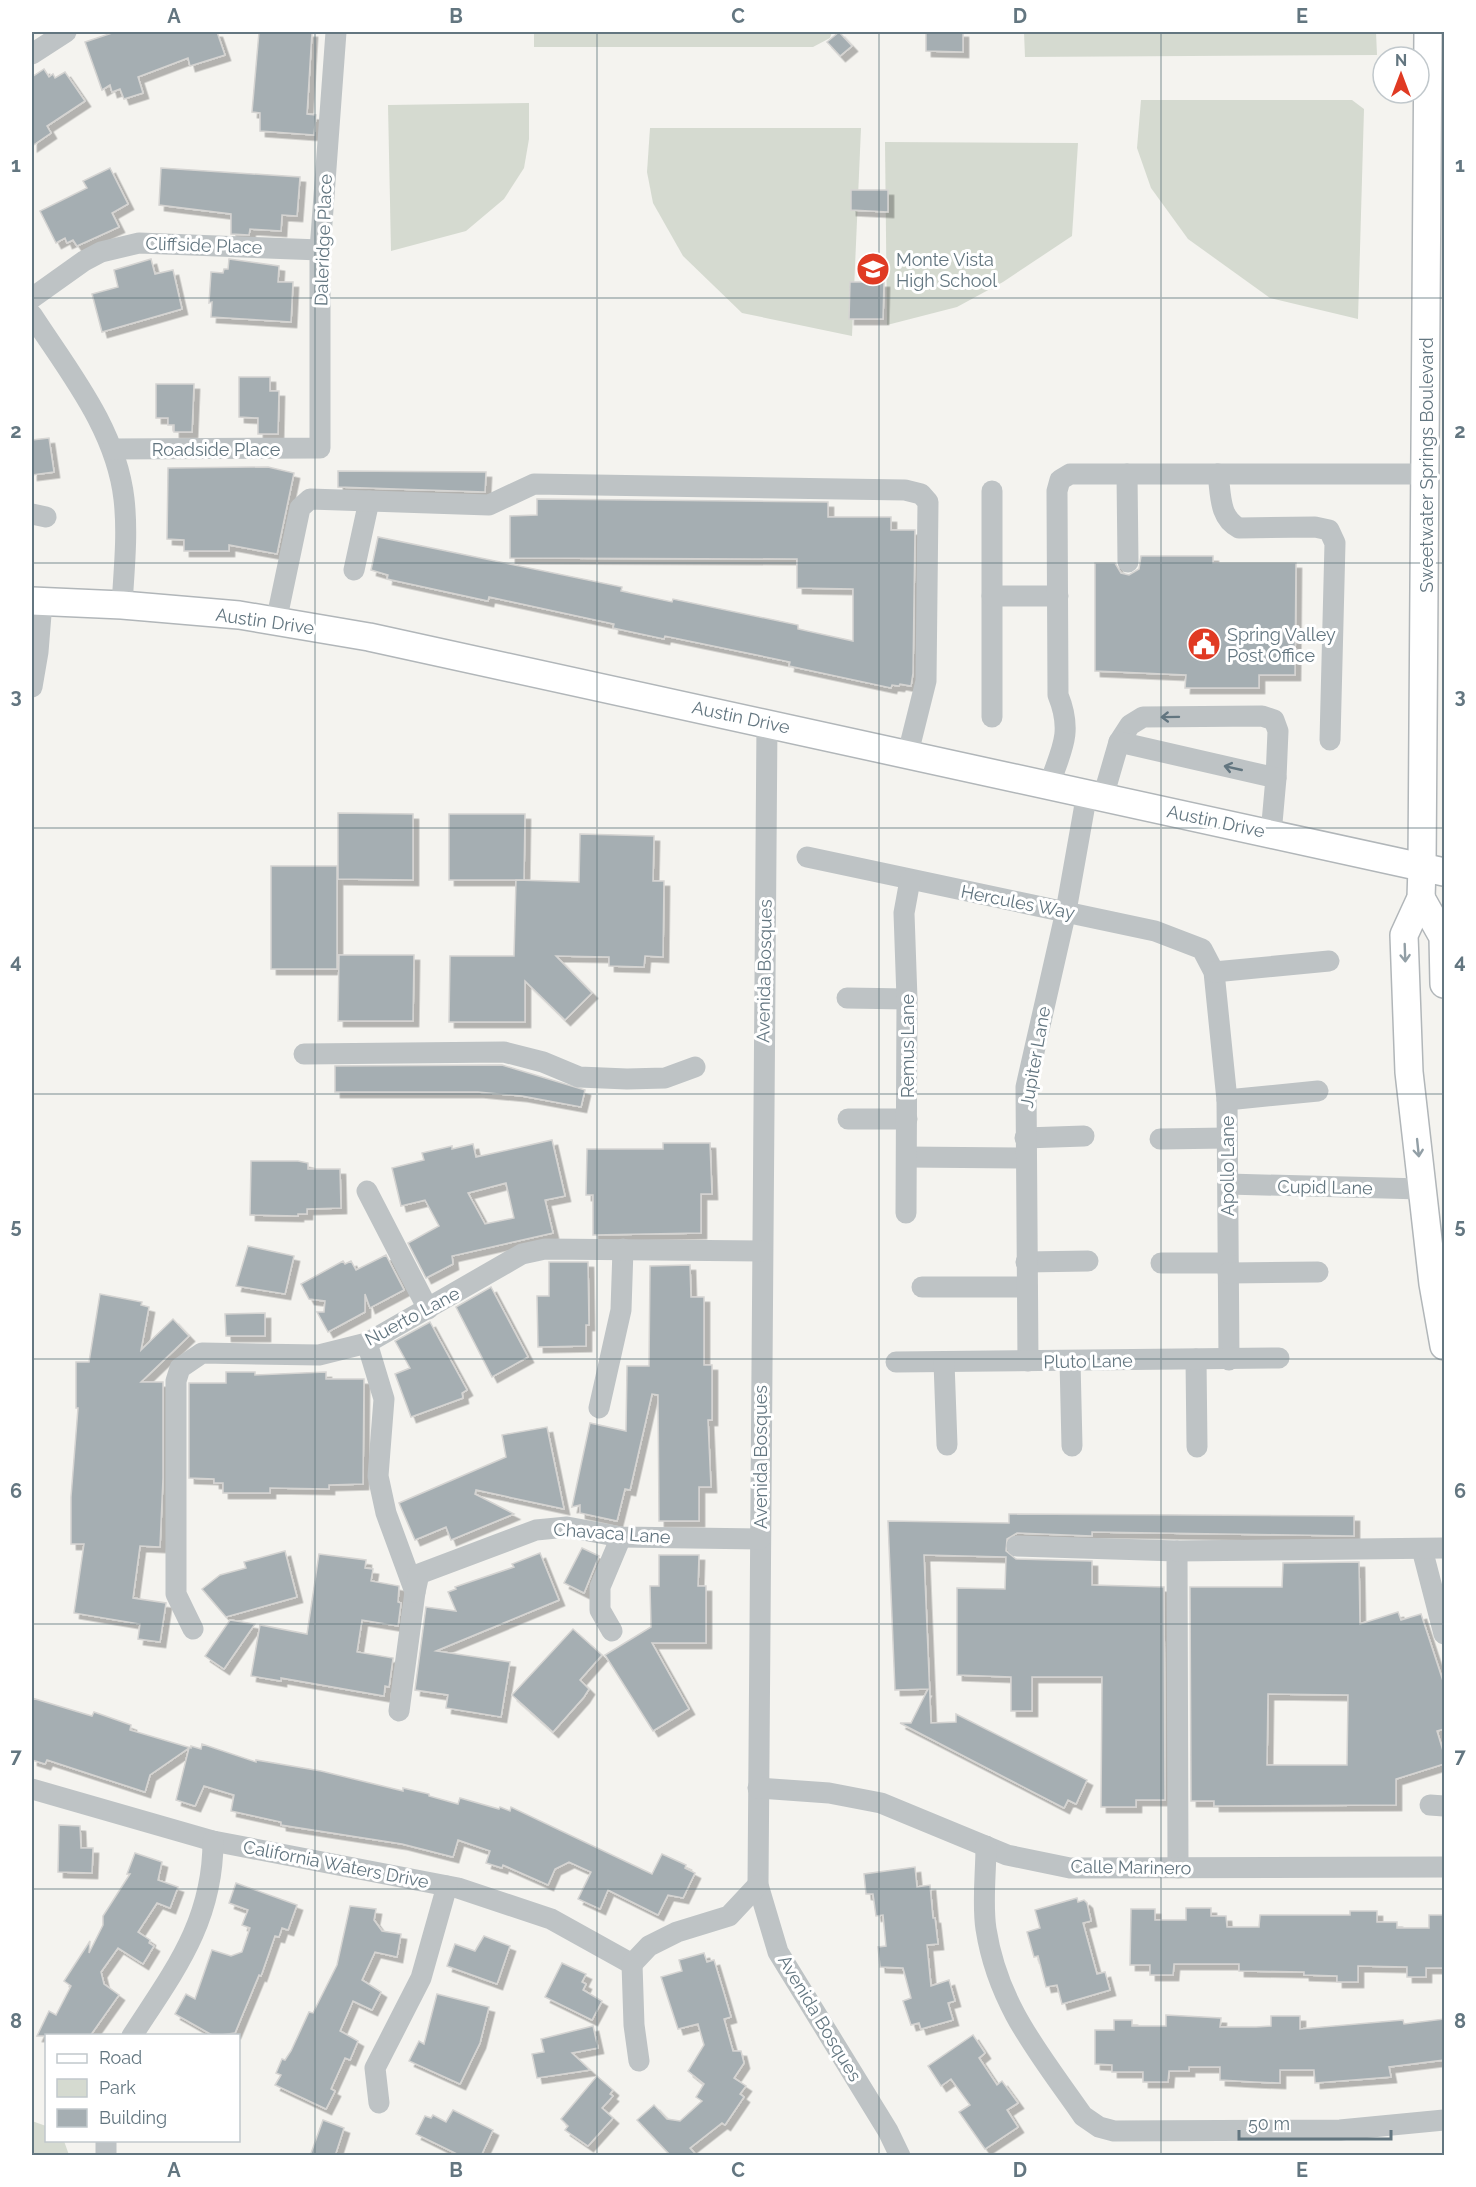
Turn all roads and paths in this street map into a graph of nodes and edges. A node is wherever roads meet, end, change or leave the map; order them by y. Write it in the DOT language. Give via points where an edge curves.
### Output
graph roads {
  1 [pos="66,32"];
  2 [pos="336,32"];
  3 [pos="1428,32"];
  4 [pos="32,54"];
  5 [pos="1436,163"];
  6 [pos="320,250"];
  7 [pos="32,298"];
  8 [pos="32,315"];
  9 [pos="320,448"];
  10 [pos="112,449"];
  11 [pos="1127,474"];
  12 [pos="1218,474"];
  13 [pos="1426,474"];
  14 [pos="992,491"];
  15 [pos="369,501"];
  16 [pos="1128,562"];
  17 [pos="354,570"];
  18 [pos="992,596"];
  19 [pos="1058,596"];
  20 [pos="37,602"];
  21 [pos="122,605"];
  22 [pos="276,622"];
  23 [pos="32,687"];
  24 [pos="992,717"];
  25 [pos="766,722"];
  26 [pos="1330,740"];
  27 [pos="1119,742"];
  28 [pos="908,753"];
  29 [pos="1276,778"];
  30 [pos="1049,785"];
  31 [pos="1095,795"];
  32 [pos="1271,834"];
  33 [pos="807,857"];
  34 [pos="1433,869"];
  35 [pos="910,880"];
  36 [pos="1421,898"];
  37 [pos="1066,911"];
  38 [pos="1329,962"];
  39 [pos="1214,972"];
  40 [pos="1444,984"];
  41 [pos="847,998"];
  42 [pos="907,999"];
  43 [pos="304,1054"];
  44 [pos="695,1067"];
  45 [pos="1318,1091"];
  46 [pos="1227,1100"];
  47 [pos="848,1119"];
  48 [pos="907,1119"];
  49 [pos="1084,1136"];
  50 [pos="1227,1138"];
  51 [pos="1160,1139"];
  52 [pos="1025,1148"];
  53 [pos="907,1157"];
  54 [pos="1228,1184"];
  55 [pos="367,1191"];
  56 [pos="1433,1195"];
  57 [pos="906,1213"];
  58 [pos="622,1249"];
  59 [pos="762,1251"];
  60 [pos="1026,1262"];
  61 [pos="1088,1262"];
  62 [pos="1161,1263"];
  63 [pos="1228,1268"];
  64 [pos="1318,1272"];
  65 [pos="922,1287"];
  66 [pos="1027,1287"];
  67 [pos="428,1309"];
  68 [pos="367,1343"];
  69 [pos="1444,1346"];
  70 [pos="1279,1358"];
  71 [pos="1196,1359"];
  72 [pos="1229,1360"];
  73 [pos="1028,1361"];
  74 [pos="1070,1361"];
  75 [pos="896,1362"];
  76 [pos="944,1362"];
  77 [pos="599,1408"];
  78 [pos="947,1445"];
  79 [pos="1072,1446"];
  80 [pos="1197,1447"];
  81 [pos="621,1537"];
  82 [pos="760,1539"];
  83 [pos="1017,1546"];
  84 [pos="1444,1548"];
  85 [pos="1422,1549"];
  86 [pos="1177,1551"];
  87 [pos="415,1592"];
  88 [pos="193,1629"];
  89 [pos="612,1631"];
  90 [pos="1444,1634"];
  91 [pos="399,1711"];
  92 [pos="758,1788"];
  93 [pos="32,1789"];
  94 [pos="213,1841"];
  95 [pos="986,1846"];
  96 [pos="1444,1867"];
  97 [pos="1178,1868"];
  98 [pos="758,1885"];
  99 [pos="447,1886"];
  100 [pos="632,1964"];
  101 [pos="133,2034"];
  102 [pos="639,2061"];
  103 [pos="379,2103"];
  104 [pos="1444,2120"];
  105 [pos="900,2156"];
  1 -- 4 [label="street"];
  2 -- 6 [label="street, Daleridge Place"];
  3 -- 5 [label="main road, Sweetwater Springs Boulevard"];
  5 -- 13 [label="main road, Sweetwater Springs Boulevard"];
  6 -- 7 [label="street, Cliffside Place" via="139,243 101,252"];
  6 -- 9 [label="street, Daleridge Place"];
  8 -- 10 [label="street" via="86,398"];
  9 -- 10 [label="street, Roadside Place"];
  10 -- 21 [label="street" via="126,523"];
  11 -- 12 [label="street"];
  11 -- 16 [label="street"];
  11 -- 19 [label="street" via="1070,474 1060,480"];
  12 -- 13 [label="street"];
  12 -- 26 [label="street" via="1222,509 1228,522 1239,528 1315,526 1329,530 1335,543"];
  13 -- 34 [label="main road, Sweetwater Springs Boulevard"];
  14 -- 18 [label="street"];
  15 -- 17 [label="street"];
  15 -- 22 [label="street" via="310,499 300,508"];
  15 -- 28 [label="street" via="489,505 534,484 904,490 921,494 928,502 926,681"];
  18 -- 19 [label="street"];
  18 -- 24 [label="street"];
  19 -- 30 [label="street" via="1059,695 1067,716 1066,735"];
  20 -- 21 [label="main road, Austin Drive"];
  20 -- 23 [label="street" via="38,652"];
  21 -- 22 [label="main road, Austin Drive"];
  22 -- 25 [label="main road, Austin Drive" via="369,637"];
  25 -- 28 [label="main road, Austin Drive"];
  25 -- 59 [label="street, Avenida Bosques"];
  29 -- 27 [label="street, one-way"];
  29 -- 27 [label="street, one-way" via="1278,731 1274,720 1262,716 1143,717 1130,725"];
  27 -- 31 [label="street, Jupiter Lane"];
  28 -- 30 [label="main road, Austin Drive"];
  29 -- 32 [label="street"];
  30 -- 31 [label="main road, Austin Drive"];
  31 -- 32 [label="main road, Austin Drive"];
  31 -- 37 [label="street, Jupiter Lane"];
  32 -- 34 [label="main road, Austin Drive"];
  33 -- 35 [label="street, Hercules Way"];
  34 -- 36 [label="main road, Sweetwater Springs Boulevard"];
  35 -- 37 [label="street, Hercules Way"];
  35 -- 42 [label="street, Remus Lane" via="904,913"];
  36 -- 40 [label="main road" via="1443,937"];
  36 -- 56 [label="main road, Sweetwater Springs Boulevard, one-way" via="1404,935 1409,1072"];
  37 -- 39 [label="street, Hercules Way" via="1155,931 1202,949"];
  37 -- 52 [label="street, Jupiter Lane" via="1026,1087"];
  38 -- 39 [label="street"];
  39 -- 46 [label="street, Apollo Lane"];
  41 -- 42 [label="street"];
  42 -- 48 [label="street, Remus Lane"];
  43 -- 44 [label="street" via="504,1052 579,1077 627,1079 665,1078"];
  45 -- 46 [label="street"];
  46 -- 50 [label="street, Apollo Lane"];
  47 -- 48 [label="street"];
  48 -- 53 [label="street, Remus Lane"];
  49 -- 52 [label="street"];
  50 -- 51 [label="street"];
  50 -- 54 [label="street, Apollo Lane"];
  52 -- 53 [label="street"];
  52 -- 60 [label="street, Jupiter Lane"];
  53 -- 57 [label="street, Remus Lane"];
  54 -- 56 [label="street, Cupid Lane"];
  54 -- 63 [label="street, Apollo Lane"];
  55 -- 67 [label="street"];
  56 -- 69 [label="main road, Sweetwater Springs Boulevard" via="1433,1284"];
  58 -- 59 [label="street, Nuerto Lane"];
  58 -- 67 [label="street, Nuerto Lane" via="545,1249 522,1254"];
  58 -- 77 [label="street" via="621,1310"];
  59 -- 82 [label="street, Avenida Bosques"];
  60 -- 61 [label="street"];
  60 -- 66 [label="street, Jupiter Lane"];
  62 -- 63 [label="street"];
  63 -- 64 [label="street"];
  63 -- 72 [label="street, Apollo Lane"];
  65 -- 66 [label="street"];
  66 -- 73 [label="street, Jupiter Lane"];
  67 -- 68 [label="street, Nuerto Lane"];
  68 -- 87 [label="street" via="384,1399 378,1476 386,1513"];
  68 -- 88 [label="street, Nuerto Lane" via="319,1355 202,1353 180,1368 176,1381 176,1594"];
  70 -- 72 [label="street, Pluto Lane"];
  71 -- 72 [label="street, Pluto Lane"];
  71 -- 74 [label="street, Pluto Lane"];
  71 -- 80 [label="street"];
  73 -- 74 [label="street, Pluto Lane"];
  73 -- 76 [label="street, Pluto Lane"];
  74 -- 79 [label="street"];
  75 -- 76 [label="street, Pluto Lane"];
  76 -- 78 [label="street"];
  81 -- 82 [label="street, Chavaca Lane"];
  81 -- 87 [label="street, Chavaca Lane" via="567,1527 536,1530 419,1574"];
  81 -- 89 [label="street" via="600,1587 600,1610"];
  82 -- 92 [label="street, Avenida Bosques"];
  83 -- 86 [label="street"];
  84 -- 85 [label="street"];
  85 -- 86 [label="street"];
  85 -- 90 [label="street"];
  86 -- 97 [label="street"];
  87 -- 91 [label="street"];
  92 -- 95 [label="street, Calle Marinero" via="830,1793 882,1803"];
  92 -- 98 [label="street, Avenida Bosques"];
  93 -- 94 [label="street, California Waters Drive"];
  94 -- 99 [label="street, California Waters Drive"];
  94 -- 101 [label="street" via="213,1865 202,1911 185,1956"];
  95 -- 97 [label="street, Calle Marinero" via="1007,1855 1070,1868"];
  95 -- 104 [label="street" via="986,1928 1001,1987 1016,2021 1083,2115 1099,2127 1114,2131 1340,2130"];
  96 -- 97 [label="street, Calle Marinero"];
  98 -- 100 [label="street" via="729,1916 677,1932 649,1946"];
  98 -- 105 [label="street, Avenida Bosques" via="778,1952"];
  99 -- 100 [label="street, California Waters Drive" via="551,1919"];
  99 -- 103 [label="street" via="421,1978 375,2068"];
  100 -- 102 [label="street"];
}
